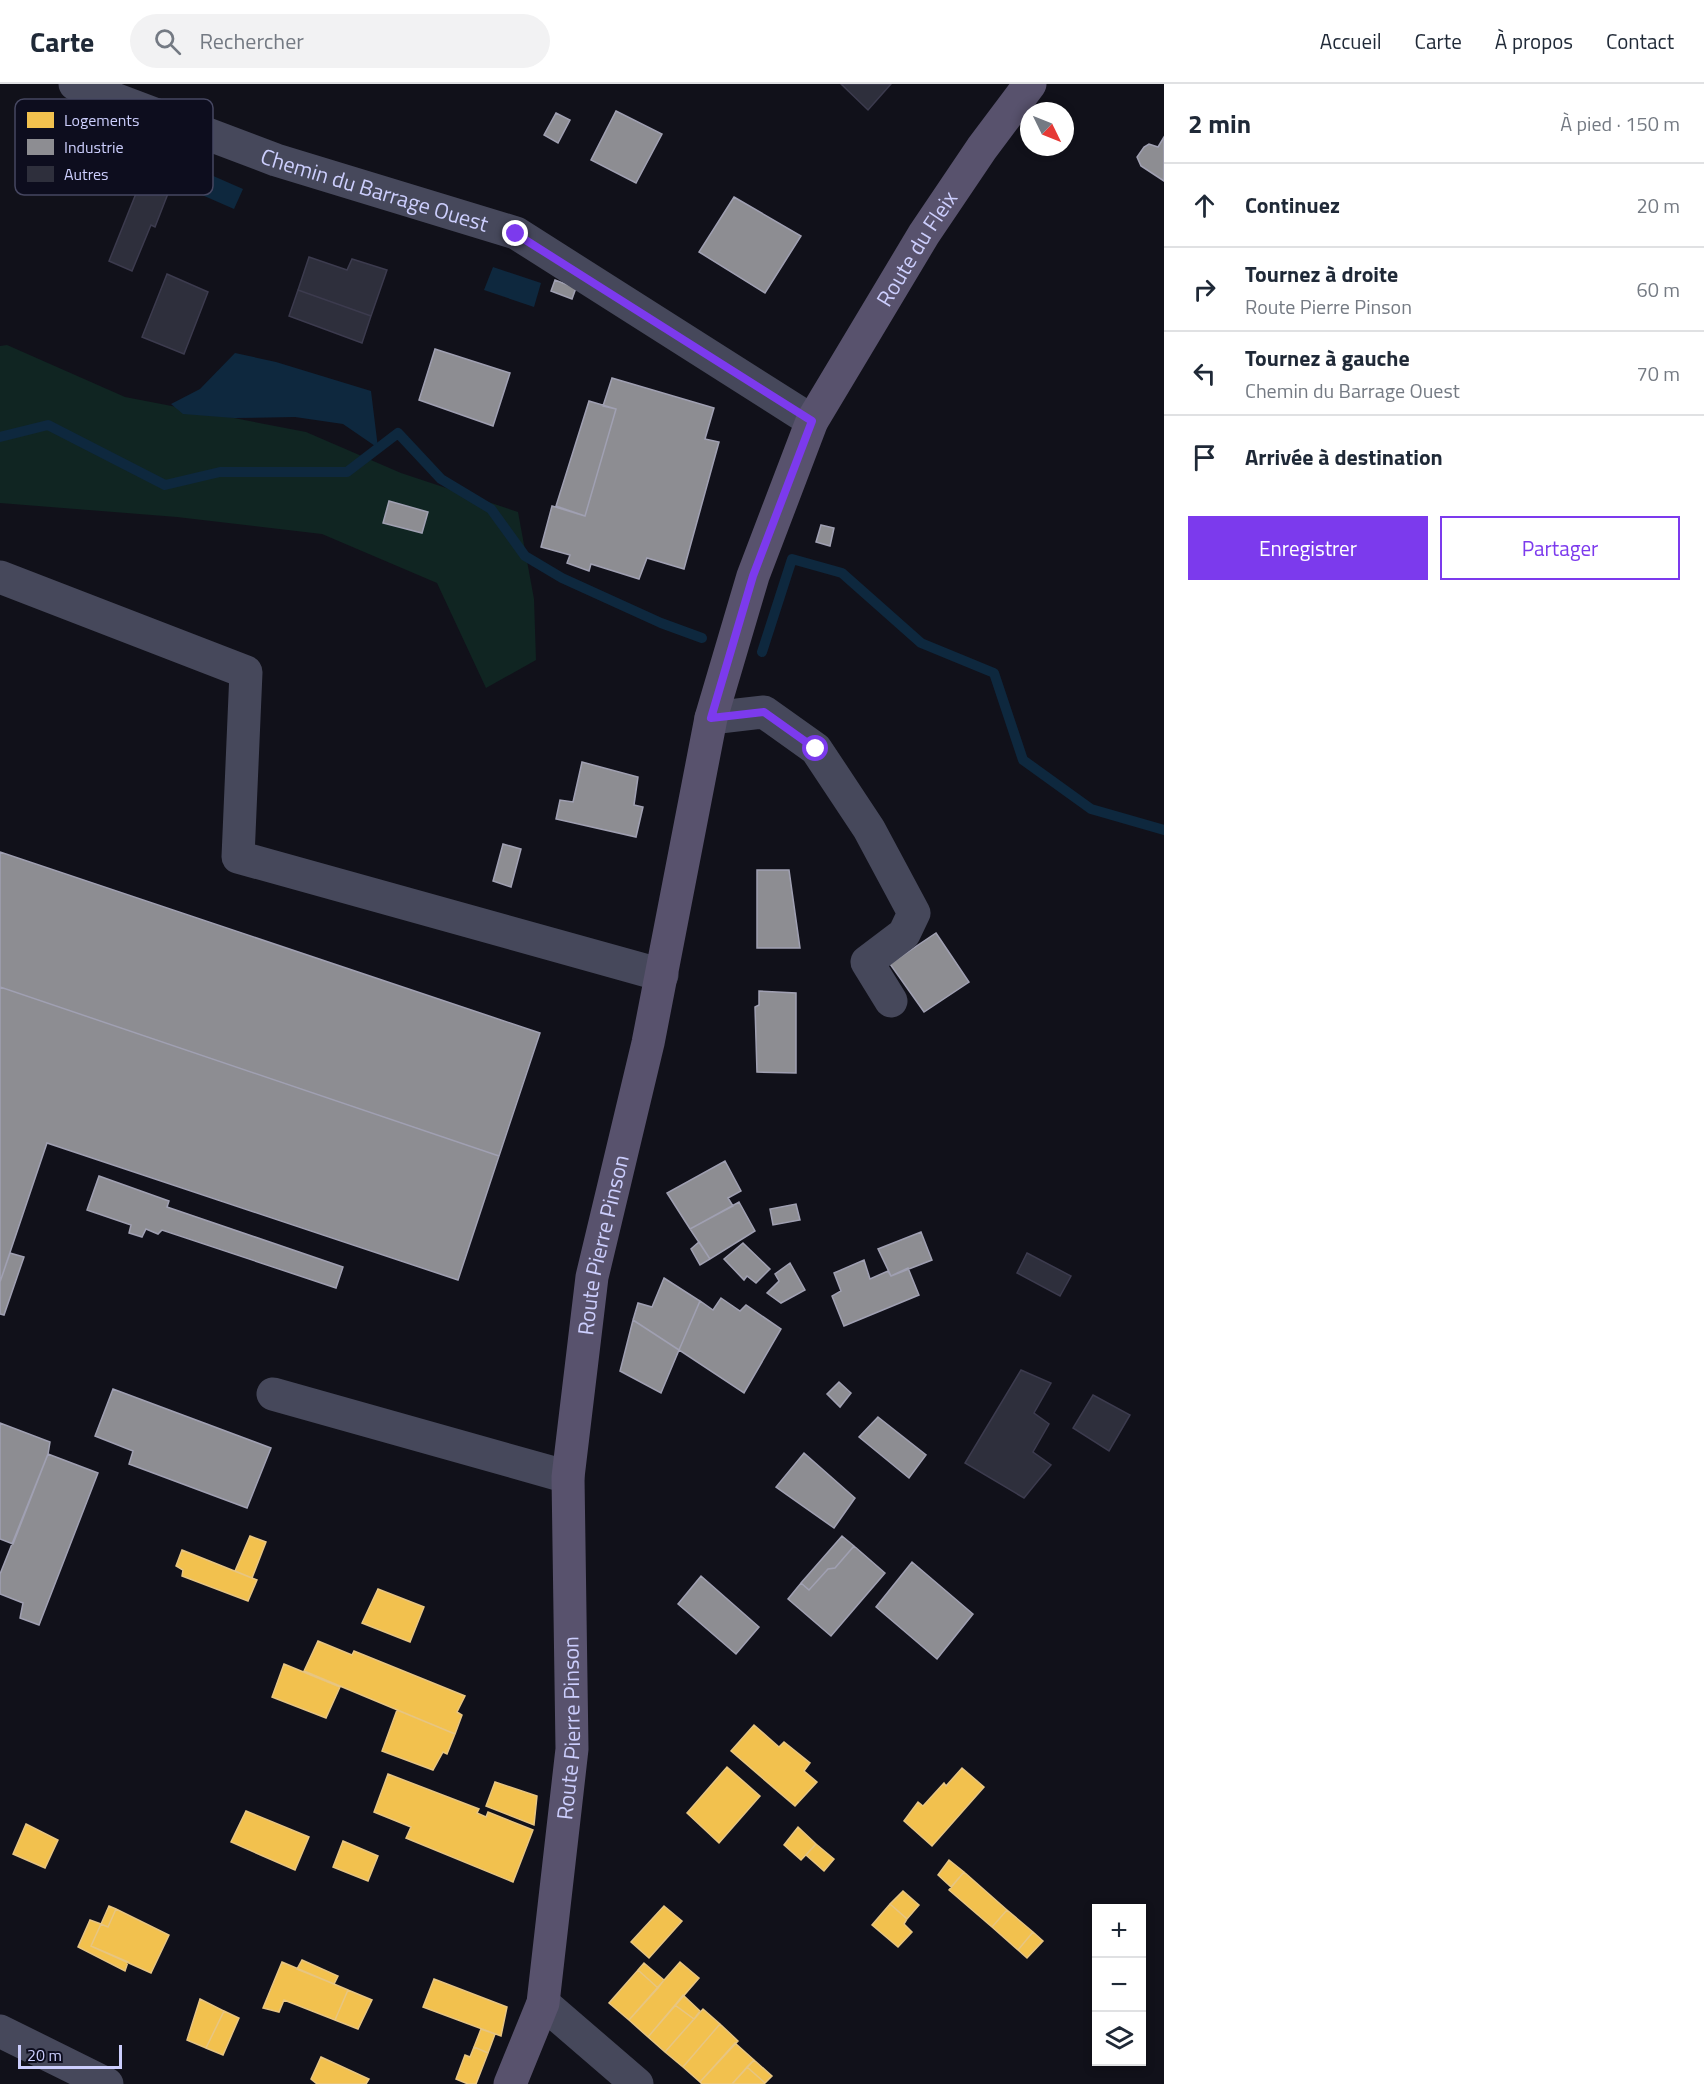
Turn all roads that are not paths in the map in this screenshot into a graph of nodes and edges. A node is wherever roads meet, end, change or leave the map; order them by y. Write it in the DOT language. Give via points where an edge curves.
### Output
graph roads {
  1 [pos="75,84"];
  2 [pos="1030,84"];
  3 [pos="115,99"];
  4 [pos="213,136"];
  5 [pos="812,421"];
  6 [pos="0,577"];
  7 [pos="711,718"];
  8 [pos="662,975"];
  9 [pos="891,1001"];
  10 [pos="273,1394"];
  11 [pos="568,1477"];
  12 [pos="543,2003"];
  13 [pos="0,2031"];
  14 [pos="107,2084"];
  15 [pos="510,2084"];
  16 [pos="637,2084"];
  1 -- 3 [label="street, Chemin du Barrage Ouest"];
  2 -- 5 [label="main road, Route du Fleix" via="924,234"];
  4 -- 5 [label="street, Chemin du Barrage Ouest" via="276,160 516,234"];
  5 -- 7 [label="main road, Route Pierre Pinson" via="753,576"];
  6 -- 8 [label="street" via="246,672 238,857"];
  7 -- 8 [label="main road, Route Pierre Pinson"];
  7 -- 9 [label="street" via="764,712 816,749 869,829 914,913 904,934 867,962"];
  8 -- 11 [label="main road, Route Pierre Pinson" via="592,1277"];
  10 -- 11 [label="street"];
  11 -- 12 [label="main road, Route Pierre Pinson" via="572,1749"];
  12 -- 15 [label="main road, Route Pierre Pinson"];
  12 -- 16 [label="street"];
  13 -- 14 [label="street"];
}
